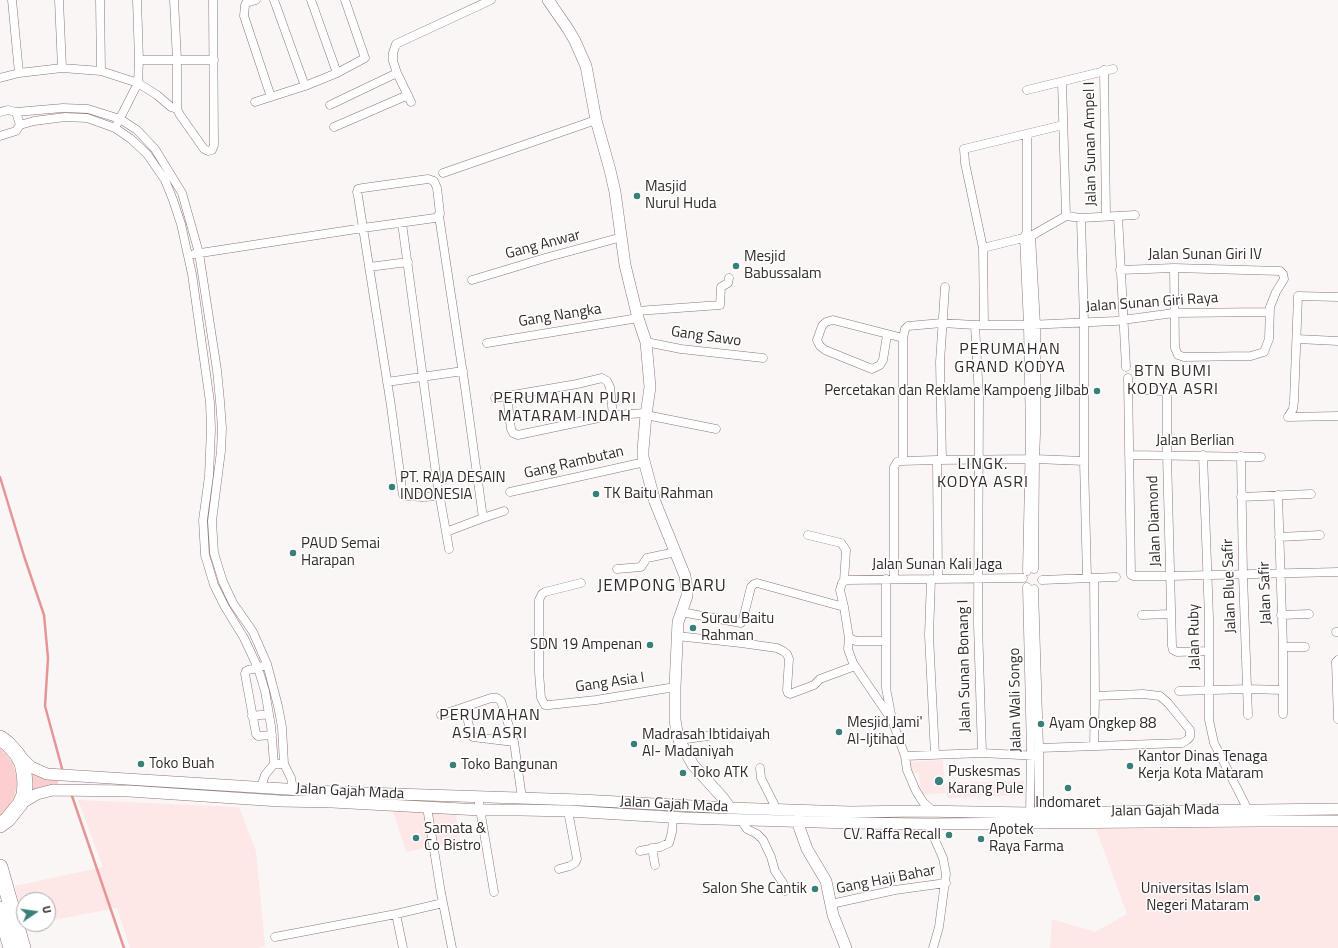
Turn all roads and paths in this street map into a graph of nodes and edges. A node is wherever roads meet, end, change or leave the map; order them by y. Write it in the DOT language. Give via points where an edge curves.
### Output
graph roads {
  1 [pos="12,0"];
  2 [pos="59,0"];
  3 [pos="100,0"];
  4 [pos="137,0"];
  5 [pos="174,0"];
  6 [pos="213,0"];
  7 [pos="256,0"];
  8 [pos="274,0"];
  9 [pos="311,0"];
  10 [pos="345,0"];
  11 [pos="491,0"];
  12 [pos="548,0"];
  13 [pos="139,60"];
  14 [pos="177,60"];
  15 [pos="214,60"];
  16 [pos="62,68"];
  17 [pos="1113,69"];
  18 [pos="1104,70"];
  19 [pos="101,71"];
  20 [pos="19,73"];
  21 [pos="337,73"];
  22 [pos="397,73"];
  23 [pos="0,78"];
  24 [pos="1062,82"];
  25 [pos="138,83"];
  26 [pos="305,86"];
  27 [pos="1027,90"];
  28 [pos="271,97"];
  29 [pos="255,102"];
  30 [pos="330,105"];
  31 [pos="177,109"];
  32 [pos="0,112"];
  33 [pos="16,112"];
  34 [pos="120,119"];
  35 [pos="596,120"];
  36 [pos="20,125"];
  37 [pos="1063,125"];
  38 [pos="334,127"];
  39 [pos="115,128"];
  40 [pos="1027,135"];
  41 [pos="0,136"];
  42 [pos="443,173"];
  43 [pos="1134,215"];
  44 [pos="439,216"];
  45 [pos="1066,216"];
  46 [pos="1106,216"];
  47 [pos="1118,216"];
  48 [pos="1081,218"];
  49 [pos="402,223"];
  50 [pos="363,228"];
  51 [pos="1027,235"];
  52 [pos="622,237"];
  53 [pos="983,248"];
  54 [pos="199,253"];
  55 [pos="188,255"];
  56 [pos="408,262"];
  57 [pos="369,267"];
  58 [pos="1174,268"];
  59 [pos="1120,270"];
  60 [pos="729,278"];
  61 [pos="472,280"];
  62 [pos="945,287"];
  63 [pos="1338,297"];
  64 [pos="1269,312"];
  65 [pos="1174,313"];
  66 [pos="638,314"];
  67 [pos="1123,319"];
  68 [pos="942,323"];
  69 [pos="1084,323"];
  70 [pos="979,325"];
  71 [pos="1032,325"];
  72 [pos="887,334"];
  73 [pos="903,338"];
  74 [pos="1297,339"];
  75 [pos="1338,341"];
  76 [pos="487,342"];
  77 [pos="646,342"];
  78 [pos="763,358"];
  79 [pos="1126,367"];
  80 [pos="463,371"];
  81 [pos="424,376"];
  82 [pos="1128,378"];
  83 [pos="387,382"];
  84 [pos="1128,389"];
  85 [pos="507,395"];
  86 [pos="495,398"];
  87 [pos="220,401"];
  88 [pos="210,402"];
  89 [pos="646,414"];
  90 [pos="613,415"];
  91 [pos="1338,416"];
  92 [pos="716,429"];
  93 [pos="1129,455"];
  94 [pos="1167,455"];
  95 [pos="1203,455"];
  96 [pos="1240,456"];
  97 [pos="1261,457"];
  98 [pos="1035,459"];
  99 [pos="939,460"];
  100 [pos="979,460"];
  101 [pos="903,461"];
  102 [pos="1084,461"];
  103 [pos="645,462"];
  104 [pos="510,492"];
  105 [pos="1311,494"];
  106 [pos="1278,495"];
  107 [pos="439,496"];
  108 [pos="1241,497"];
  109 [pos="504,511"];
  110 [pos="483,518"];
  111 [pos="446,532"];
  112 [pos="808,535"];
  113 [pos="1320,535"];
  114 [pos="1279,537"];
  115 [pos="448,549"];
  116 [pos="676,552"];
  117 [pos="617,569"];
  118 [pos="1031,570"];
  119 [pos="1336,572"];
  120 [pos="1280,573"];
  121 [pos="1207,575"];
  122 [pos="1242,575"];
  123 [pos="1116,576"];
  124 [pos="1170,576"];
  125 [pos="1023,578"];
  126 [pos="1090,578"];
  127 [pos="890,579"];
  128 [pos="934,579"];
  129 [pos="977,579"];
  130 [pos="848,580"];
  131 [pos="1042,580"];
  132 [pos="581,583"];
  133 [pos="1030,588"];
  134 [pos="230,598"];
  135 [pos="222,603"];
  136 [pos="844,607"];
  137 [pos="681,612"];
  138 [pos="1171,614"];
  139 [pos="1309,614"];
  140 [pos="1142,615"];
  141 [pos="1281,615"];
  142 [pos="677,636"];
  143 [pos="849,638"];
  144 [pos="885,641"];
  145 [pos="1283,647"];
  146 [pos="1306,647"];
  147 [pos="1209,651"];
  148 [pos="1338,660"];
  149 [pos="267,664"];
  150 [pos="855,666"];
  151 [pos="258,668"];
  152 [pos="675,687"];
  153 [pos="1248,689"];
  154 [pos="1210,690"];
  155 [pos="1283,690"];
  156 [pos="1179,691"];
  157 [pos="1095,696"];
  158 [pos="465,707"];
  159 [pos="269,714"];
  160 [pos="1283,714"];
  161 [pos="441,715"];
  162 [pos="1248,715"];
  163 [pos="252,716"];
  164 [pos="1338,719"];
  165 [pos="892,720"];
  166 [pos="272,735"];
  167 [pos="715,735"];
  168 [pos="0,738"];
  169 [pos="679,740"];
  170 [pos="514,742"];
  171 [pos="1094,746"];
  172 [pos="982,753"];
  173 [pos="1036,753"];
  174 [pos="17,754"];
  175 [pos="935,755"];
  176 [pos="904,756"];
  177 [pos="274,764"];
  178 [pos="284,764"];
  179 [pos="760,768"];
  180 [pos="261,787"];
  181 [pos="280,788"];
  182 [pos="293,789"];
  183 [pos="478,796"];
  184 [pos="522,798"];
  185 [pos="280,801"];
  186 [pos="20,804"];
  187 [pos="686,806"];
  188 [pos="427,808"];
  189 [pos="730,808"];
  190 [pos="1338,809"];
  191 [pos="480,810"];
  192 [pos="777,810"];
  193 [pos="1248,810"];
  194 [pos="568,811"];
  195 [pos="934,812"];
  196 [pos="984,812"];
  197 [pos="1035,813"];
  198 [pos="672,817"];
  199 [pos="1089,817"];
  200 [pos="685,818"];
  201 [pos="850,818"];
  202 [pos="740,819"];
  203 [pos="797,821"];
  204 [pos="1338,821"];
  205 [pos="4,822"];
  206 [pos="928,824"];
  207 [pos="983,824"];
  208 [pos="0,837"];
  209 [pos="652,848"];
  210 [pos="640,851"];
  211 [pos="655,865"];
  212 [pos="0,867"];
  213 [pos="559,869"];
  214 [pos="946,883"];
  215 [pos="785,890"];
  216 [pos="494,892"];
  217 [pos="443,903"];
  218 [pos="831,904"];
  219 [pos="0,909"];
  220 [pos="396,914"];
  221 [pos="276,937"];
  222 [pos="17,947"];
  223 [pos="403,948"];
  224 [pos="452,948"];
  225 [pos="846,948"];
  226 [pos="933,948"];
  1 -- 20 [label="street"];
  2 -- 16 [label="street"];
  3 -- 19 [label="street"];
  4 -- 13 [label="street"];
  5 -- 14 [label="street"];
  6 -- 15 [label="street"];
  7 -- 28 [label="street" via="246,3 244,16"];
  8 -- 26 [label="street"];
  9 -- 21 [label="street"];
  10 -- 21 [label="street" via="365,58"];
  11 -- 22 [label="street" via="396,44 393,61"];
  12 -- 35 [label="main road" via="568,29 586,66"];
  13 -- 14 [label="street"];
  13 -- 25 [label="street"];
  14 -- 15 [label="street"];
  14 -- 31 [label="street"];
  15 -- 31 [label="street" via="212,150 204,149"];
  16 -- 19 [label="street"];
  16 -- 20 [label="street"];
  17 -- 18 [label="street"];
  18 -- 24 [label="street"];
  18 -- 46 [label="street, Jalan Sunan Ampel I"];
  19 -- 25 [label="street"];
  20 -- 23 [label="street"];
  21 -- 26 [label="street"];
  22 -- 30 [label="street"];
  22 -- 38 [label="street" via="409,99"];
  24 -- 27 [label="street"];
  24 -- 37 [label="street"];
  25 -- 31 [label="street"];
  25 -- 34 [label="street"];
  26 -- 28 [label="street"];
  28 -- 29 [label="street"];
  32 -- 33 [label="street"];
  33 -- 34 [label="street" via="63,108 88,109"];
  33 -- 36 [label="street"];
  34 -- 39 [label="street"];
  34 -- 54 [label="street" via="137,130 150,144 182,192"];
  35 -- 42 [label="street"];
  35 -- 52 [label="main road" via="615,192"];
  36 -- 39 [label="street" via="65,117 88,118"];
  36 -- 41 [label="street" via="16,131"];
  37 -- 40 [label="street"];
  37 -- 45 [label="street"];
  39 -- 55 [label="street" via="132,139 147,154 164,180 173,200"];
  40 -- 51 [label="street"];
  40 -- 53 [label="street, Jalan Sunan Bonang I" via="964,149"];
  43 -- 47 [label="street"];
  44 -- 49 [label="street"];
  44 -- 50 [label="street" via="437,188 432,180 363,188 357,192"];
  44 -- 80 [label="street"];
  45 -- 48 [label="street"];
  45 -- 51 [label="street"];
  46 -- 47 [label="street"];
  46 -- 48 [label="street"];
  47 -- 59 [label="street"];
  48 -- 69 [label="street"];
  49 -- 50 [label="street"];
  49 -- 56 [label="street"];
  50 -- 54 [label="street"];
  50 -- 57 [label="street"];
  51 -- 53 [label="street"];
  51 -- 71 [label="street"];
  52 -- 61 [label="street, Gang Anwar"];
  52 -- 66 [label="main road" via="625,265"];
  53 -- 70 [label="street, Jalan Sunan Bonang I"];
  54 -- 55 [label="street"];
  54 -- 87 [label="street"];
  55 -- 88 [label="street"];
  56 -- 57 [label="street"];
  56 -- 81 [label="street"];
  57 -- 83 [label="street"];
  58 -- 59 [label="street, Jalan Sunan Giri IV"];
  58 -- 64 [label="street, Jalan Sunan Giri IV" via="1278,270 1283,273 1284,279"];
  58 -- 65 [label="street"];
  59 -- 67 [label="street"];
  60 -- 66 [label="street, Gang Nangka" via="728,283 721,287 720,305"];
  62 -- 68 [label="street"];
  63 -- 74 [label="street" via="1298,296"];
  64 -- 65 [label="street, Jalan Sunan Giri Raya"];
  64 -- 65 [label="street" via="1269,339 1264,352 1254,356 1223,357 1178,355 1175,348"];
  65 -- 67 [label="street, Jalan Sunan Giri Raya"];
  66 -- 76 [label="street, Gang Nangka"];
  66 -- 77 [label="main road"];
  67 -- 69 [label="street, Jalan Sunan Giri Raya"];
  67 -- 79 [label="street"];
  68 -- 70 [label="street, Jalan Sunan Giri Raya"];
  68 -- 73 [label="street, Jalan Sunan Giri Raya" via="913,325 906,328"];
  68 -- 99 [label="street"];
  69 -- 71 [label="street, Jalan Sunan Giri Raya"];
  69 -- 102 [label="street"];
  70 -- 71 [label="street, Jalan Sunan Giri Raya"];
  70 -- 100 [label="street, Jalan Sunan Bonang I"];
  71 -- 98 [label="street"];
  72 -- 72 [label="street" via="832,320 822,326 817,340 823,349 872,369 882,363"];
  72 -- 73 [label="street"];
  73 -- 101 [label="street"];
  74 -- 75 [label="street"];
  74 -- 91 [label="street" via="1294,401 1288,417"];
  77 -- 78 [label="street, Gang Sawo" via="681,349"];
  77 -- 89 [label="main road" via="650,381"];
  80 -- 81 [label="street"];
  80 -- 110 [label="street"];
  81 -- 83 [label="street"];
  81 -- 107 [label="street"];
  82 -- 84 [label="street"];
  83 -- 107 [label="street" via="403,495"];
  84 -- 93 [label="street"];
  84 -- 94 [label="street, Jalan Diamond" via="1162,390 1166,393"];
  85 -- 86 [label="street"];
  85 -- 90 [label="street" via="602,378 610,387"];
  85 -- 90 [label="street" via="511,429 518,435"];
  87 -- 88 [label="street"];
  87 -- 134 [label="street" via="221,451 212,539 214,553"];
  88 -- 135 [label="street" via="209,476 202,520 203,540 214,586"];
  89 -- 90 [label="street"];
  89 -- 92 [label="street"];
  89 -- 103 [label="main road" via="643,450"];
  93 -- 94 [label="street, Jalan Berlian"];
  93 -- 124 [label="street" via="1131,575"];
  94 -- 95 [label="street, Jalan Berlian"];
  94 -- 124 [label="street, Jalan Diamond"];
  95 -- 96 [label="street, Jalan Berlian"];
  95 -- 121 [label="street, Jalan Ruby"];
  96 -- 97 [label="street, Jalan Berlian"];
  96 -- 108 [label="street, Jalan Blue Safir"];
  98 -- 100 [label="street"];
  98 -- 102 [label="street"];
  98 -- 118 [label="street"];
  99 -- 100 [label="street"];
  99 -- 101 [label="street"];
  99 -- 128 [label="street"];
  100 -- 129 [label="street, Jalan Sunan Bonang I"];
  101 -- 127 [label="street" via="897,462 894,468"];
  102 -- 126 [label="street"];
  103 -- 104 [label="street, Gang Rambutan"];
  103 -- 116 [label="main road" via="655,502"];
  105 -- 106 [label="street"];
  106 -- 108 [label="street"];
  106 -- 114 [label="street, Jalan Safir"];
  107 -- 111 [label="street"];
  108 -- 122 [label="street, Jalan Blue Safir"];
  109 -- 110 [label="street"];
  110 -- 111 [label="street"];
  111 -- 115 [label="street"];
  112 -- 130 [label="street" via="838,542 844,546"];
  113 -- 114 [label="street"];
  114 -- 120 [label="street, Jalan Safir"];
  116 -- 117 [label="street" via="647,558 641,567"];
  116 -- 137 [label="main road" via="687,583 687,596"];
  118 -- 125 [label="street"];
  118 -- 131 [label="street" via="1040,573"];
  119 -- 120 [label="street"];
  120 -- 122 [label="street"];
  120 -- 141 [label="street, Jalan Safir"];
  121 -- 122 [label="street"];
  121 -- 124 [label="street"];
  121 -- 147 [label="street, Jalan Ruby"];
  122 -- 153 [label="street, Jalan Blue Safir"];
  123 -- 126 [label="street"];
  124 -- 138 [label="street, Jalan Diamond"];
  125 -- 129 [label="street, Jalan Sunan Kali Jaga"];
  125 -- 133 [label="street" via="1023,582"];
  126 -- 131 [label="street"];
  126 -- 157 [label="street"];
  127 -- 128 [label="street, Jalan Sunan Kali Jaga"];
  127 -- 130 [label="street, Jalan Sunan Kali Jaga"];
  127 -- 144 [label="street"];
  128 -- 129 [label="street, Jalan Sunan Kali Jaga"];
  128 -- 175 [label="street" via="929,635"];
  129 -- 172 [label="street, Jalan Sunan Bonang I"];
  130 -- 136 [label="street" via="840,590"];
  131 -- 133 [label="street" via="1040,585"];
  132 -- 152 [label="street, Gang Asia I" via="545,592 539,600 539,672 545,705"];
  133 -- 173 [label="street, Jalan Wali Songo"];
  134 -- 135 [label="street"];
  134 -- 149 [label="street" via="253,632"];
  135 -- 151 [label="street" via="244,638"];
  136 -- 137 [label="street" via="757,583 751,587 741,623"];
  136 -- 143 [label="street"];
  137 -- 142 [label="main road"];
  138 -- 140 [label="street"];
  138 -- 147 [label="street, Jalan Diamond" via="1173,650"];
  139 -- 141 [label="street"];
  141 -- 145 [label="street, Jalan Safir"];
  142 -- 150 [label="street" via="783,650 789,659 787,690 790,694"];
  142 -- 152 [label="main road"];
  143 -- 144 [label="street" via="856,641"];
  143 -- 150 [label="street" via="848,649"];
  144 -- 165 [label="street" via="886,688"];
  145 -- 146 [label="street"];
  145 -- 155 [label="street, Jalan Safir"];
  147 -- 154 [label="street, Jalan Ruby"];
  148 -- 164 [label="street"];
  149 -- 151 [label="street"];
  149 -- 178 [label="street" via="281,720"];
  150 -- 165 [label="street"];
  151 -- 159 [label="street"];
  151 -- 163 [label="street" via="248,670 245,674"];
  152 -- 169 [label="main road" via="675,720"];
  153 -- 154 [label="street"];
  153 -- 155 [label="street"];
  153 -- 162 [label="street, Jalan Blue Safir"];
  154 -- 156 [label="street"];
  154 -- 193 [label="street, Jalan Ruby" via="1209,720 1214,743"];
  155 -- 160 [label="street, Jalan Safir"];
  157 -- 171 [label="street"];
  157 -- 171 [label="street" via="1160,696 1190,730 1190,734 1182,743"];
  158 -- 161 [label="street"];
  158 -- 170 [label="street" via="471,735"];
  158 -- 170 [label="street" via="492,698 499,699"];
  159 -- 163 [label="street"];
  159 -- 166 [label="street"];
  163 -- 166 [label="street" via="258,736"];
  165 -- 176 [label="street"];
  166 -- 177 [label="street"];
  167 -- 169 [label="street"];
  168 -- 174 [label="highway"];
  169 -- 189 [label="main road" via="693,765"];
  170 -- 184 [label="street"];
  171 -- 173 [label="street"];
  172 -- 173 [label="street"];
  172 -- 175 [label="street"];
  173 -- 197 [label="street, Jalan Wali Songo"];
  174 -- 180 [label="main road, Jalan Gajah Mada" via="31,767 47,774"];
  174 -- 186 [label="highway" via="22,763 25,784"];
  175 -- 176 [label="street"];
  176 -- 195 [label="street" via="916,790 923,802"];
  177 -- 178 [label="street"];
  177 -- 180 [label="street" via="265,775"];
  178 -- 182 [label="street"];
  179 -- 192 [label="street" via="761,778"];
  180 -- 181 [label="main road, Jalan Gajah Mada"];
  181 -- 182 [label="main road, Jalan Gajah Mada"];
  181 -- 185 [label="main road"];
  182 -- 183 [label="main road, Jalan Gajah Mada"];
  183 -- 184 [label="main road, Jalan Gajah Mada"];
  183 -- 191 [label="street"];
  184 -- 187 [label="main road, Jalan Gajah Mada"];
  185 -- 186 [label="main road, Jalan Gajah Mada" via="129,791 53,790 37,794"];
  185 -- 188 [label="main road, Jalan Gajah Mada"];
  186 -- 205 [label="highway"];
  187 -- 189 [label="main road, Jalan Gajah Mada"];
  187 -- 200 [label="main road"];
  188 -- 191 [label="main road, Jalan Gajah Mada"];
  188 -- 217 [label="street"];
  189 -- 192 [label="main road, Jalan Gajah Mada"];
  190 -- 193 [label="main road, Jalan Gajah Mada"];
  191 -- 194 [label="main road, Jalan Gajah Mada"];
  191 -- 216 [label="street"];
  192 -- 201 [label="main road, Jalan Gajah Mada"];
  193 -- 199 [label="main road, Jalan Gajah Mada"];
  194 -- 198 [label="main road, Jalan Gajah Mada"];
  194 -- 213 [label="street" via="577,859 570,866"];
  195 -- 196 [label="main road, Jalan Gajah Mada"];
  195 -- 201 [label="main road, Jalan Gajah Mada"];
  196 -- 197 [label="main road, Jalan Gajah Mada"];
  196 -- 207 [label="main road"];
  197 -- 199 [label="main road, Jalan Gajah Mada"];
  198 -- 200 [label="main road, Jalan Gajah Mada"];
  198 -- 209 [label="street" via="669,843"];
  199 -- 204 [label="main road, Jalan Gajah Mada"];
  199 -- 207 [label="main road, Jalan Gajah Mada"];
  200 -- 202 [label="main road, Jalan Gajah Mada"];
  201 -- 203 [label="main road, Jalan Gajah Mada"];
  201 -- 206 [label="main road, Jalan Gajah Mada"];
  202 -- 203 [label="main road, Jalan Gajah Mada"];
  202 -- 215 [label="street" via="747,829 763,840"];
  203 -- 218 [label="main road" via="808,849 826,881"];
  205 -- 208 [label="highway"];
  206 -- 207 [label="main road, Jalan Gajah Mada"];
  206 -- 214 [label="street" via="945,863"];
  209 -- 210 [label="street"];
  209 -- 211 [label="street"];
  212 -- 222 [label="highway"];
  214 -- 218 [label="street, Gang Haji Bahar" via="895,890"];
  214 -- 226 [label="street"];
  217 -- 220 [label="street"];
  217 -- 224 [label="street"];
  218 -- 225 [label="main road" via="836,927"];
  219 -- 222 [label="highway"];
  220 -- 221 [label="street"];
  220 -- 223 [label="street"];
}
